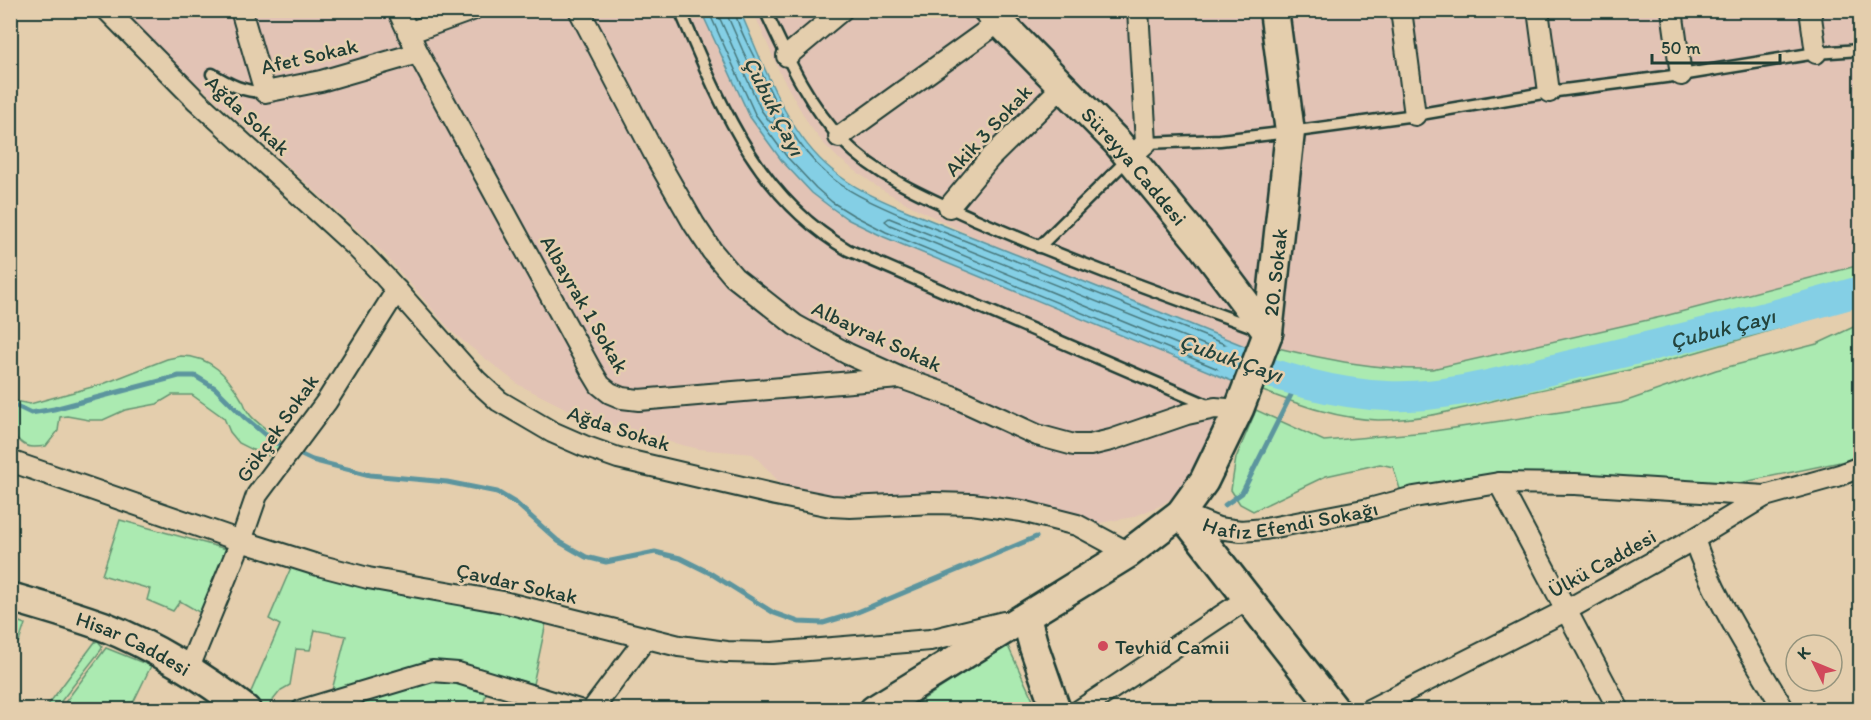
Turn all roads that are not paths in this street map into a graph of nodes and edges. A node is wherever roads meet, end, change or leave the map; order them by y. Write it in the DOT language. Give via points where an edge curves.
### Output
graph roads {
  1 [pos="107,10"];
  2 [pos="241,10"];
  3 [pos="398,10"];
  4 [pos="472,10"];
  5 [pos="680,10"];
  6 [pos="765,10"];
  7 [pos="842,10"];
  8 [pos="1138,10"];
  9 [pos="1274,10"];
  10 [pos="1401,10"];
  11 [pos="1538,10"];
  12 [pos="1672,10"];
  13 [pos="1810,10"];
  14 [pos="581,11"];
  15 [pos="993,16"];
  16 [pos="123,19"];
  17 [pos="408,33"];
  18 [pos="1860,50"];
  19 [pos="418,53"];
  20 [pos="1816,53"];
  21 [pos="787,56"];
  22 [pos="212,74"];
  23 [pos="1682,75"];
  24 [pos="1063,86"];
  25 [pos="265,92"];
  26 [pos="1549,92"];
  27 [pos="1415,114"];
  28 [pos="1290,132"];
  29 [pos="839,137"];
  30 [pos="1138,150"];
  31 [pos="949,207"];
  32 [pos="1040,247"];
  33 [pos="397,290"];
  34 [pos="1268,334"];
  35 [pos="901,378"];
  36 [pos="1230,409"];
  37 [pos="10,461"];
  38 [pos="1860,467"];
  39 [pos="1499,483"];
  40 [pos="1765,496"];
  41 [pos="1181,513"];
  42 [pos="1694,539"];
  43 [pos="241,541"];
  44 [pos="1129,553"];
  45 [pos="10,597"];
  46 [pos="1248,598"];
  47 [pos="1565,611"];
  48 [pos="1026,618"];
  49 [pos="646,638"];
  50 [pos="188,670"];
  51 [pos="246,710"];
  52 [pos="302,710"];
  53 [pos="579,710"];
  54 [pos="592,710"];
  55 [pos="874,710"];
  56 [pos="1056,710"];
  57 [pos="1080,710"];
  58 [pos="1335,710"];
  59 [pos="1369,710"];
  60 [pos="1619,710"];
  61 [pos="1784,710"];
  1 -- 16 [label="street, Ağda Sokak"];
  2 -- 25 [label="street"];
  3 -- 17 [label="street, Albayrak 1 Sokak"];
  4 -- 17 [label="street"];
  5 -- 36 [label="lane" via="711,83 748,153 782,198 825,237"];
  6 -- 21 [label="lane"];
  7 -- 21 [label="street"];
  8 -- 30 [label="street"];
  9 -- 28 [label="street, 20. Sokak"];
  10 -- 27 [label="street"];
  11 -- 26 [label="street"];
  12 -- 23 [label="street"];
  13 -- 20 [label="street"];
  14 -- 35 [label="street, Albayrak Sokak" via="694,224 734,278 795,325"];
  15 -- 24 [label="street, Süreyya Caddesi"];
  15 -- 29 [label="street"];
  16 -- 33 [label="street, Ağda Sokak" via="196,101 355,246"];
  17 -- 19 [label="street, Albayrak 1 Sokak"];
  18 -- 20 [label="lane"];
  19 -- 25 [label="street, Afet Sokak" via="321,81"];
  19 -- 35 [label="street, Albayrak 1 Sokak" via="591,370 610,393 622,398 662,399"];
  20 -- 23 [label="lane"];
  21 -- 29 [label="lane" via="806,93"];
  22 -- 25 [label="lane, Afet Sokak" via="238,89"];
  23 -- 26 [label="lane"];
  24 -- 30 [label="street, Süreyya Caddesi"];
  24 -- 31 [label="street, Akik 3 Sokak" via="989,159"];
  26 -- 27 [label="lane"];
  27 -- 28 [label="lane"];
  28 -- 30 [label="lane"];
  28 -- 34 [label="street, 20. Sokak"];
  29 -- 31 [label="lane" via="872,166"];
  30 -- 32 [label="lane"];
  30 -- 34 [label="street, Süreyya Caddesi"];
  31 -- 32 [label="lane"];
  32 -- 34 [label="lane"];
  33 -- 43 [label="street, Gökçek Sokak" via="332,393 257,495"];
  33 -- 44 [label="street, Ağda Sokak" via="454,358 499,400 584,446 618,458 831,506 962,503 1022,511 1077,525"];
  34 -- 36 [label="street, 20. Sokak"];
  35 -- 36 [label="street, Albayrak Sokak" via="952,396 1037,435 1074,445 1111,440 1187,414"];
  36 -- 41 [label="street, 20. Sokak" via="1204,481"];
  37 -- 43 [label="street, Çavdar Sokak"];
  38 -- 40 [label="street, Ülkü Caddesi"];
  39 -- 40 [label="street, Hafız Efendi Sokağı"];
  39 -- 41 [label="street, Hafız Efendi Sokağı" via="1265,529 1218,528"];
  39 -- 47 [label="street"];
  40 -- 42 [label="street, Ülkü Caddesi"];
  41 -- 44 [label="street, Hafız Efendi Sokağı"];
  41 -- 46 [label="street"];
  42 -- 47 [label="street, Ülkü Caddesi"];
  42 -- 61 [label="street" via="1708,578"];
  43 -- 49 [label="street, Çavdar Sokak" via="368,578 503,602"];
  43 -- 50 [label="street, Gökçek Sokak"];
  44 -- 48 [label="street, Hafız Efendi Sokağı"];
  45 -- 50 [label="street, Hisar Caddesi" via="102,626"];
  46 -- 57 [label="street"];
  46 -- 58 [label="street"];
  47 -- 59 [label="street, Ülkü Caddesi"];
  47 -- 60 [label="street"];
  48 -- 49 [label="street, Çavdar Sokak" via="930,640 772,653 705,650"];
  48 -- 55 [label="street, Hafız Efendi Sokağı"];
  48 -- 56 [label="street"];
  49 -- 54 [label="street"];
  50 -- 51 [label="street, Hisar Caddesi"];
  52 -- 53 [label="street" via="432,671 458,673"];
}
